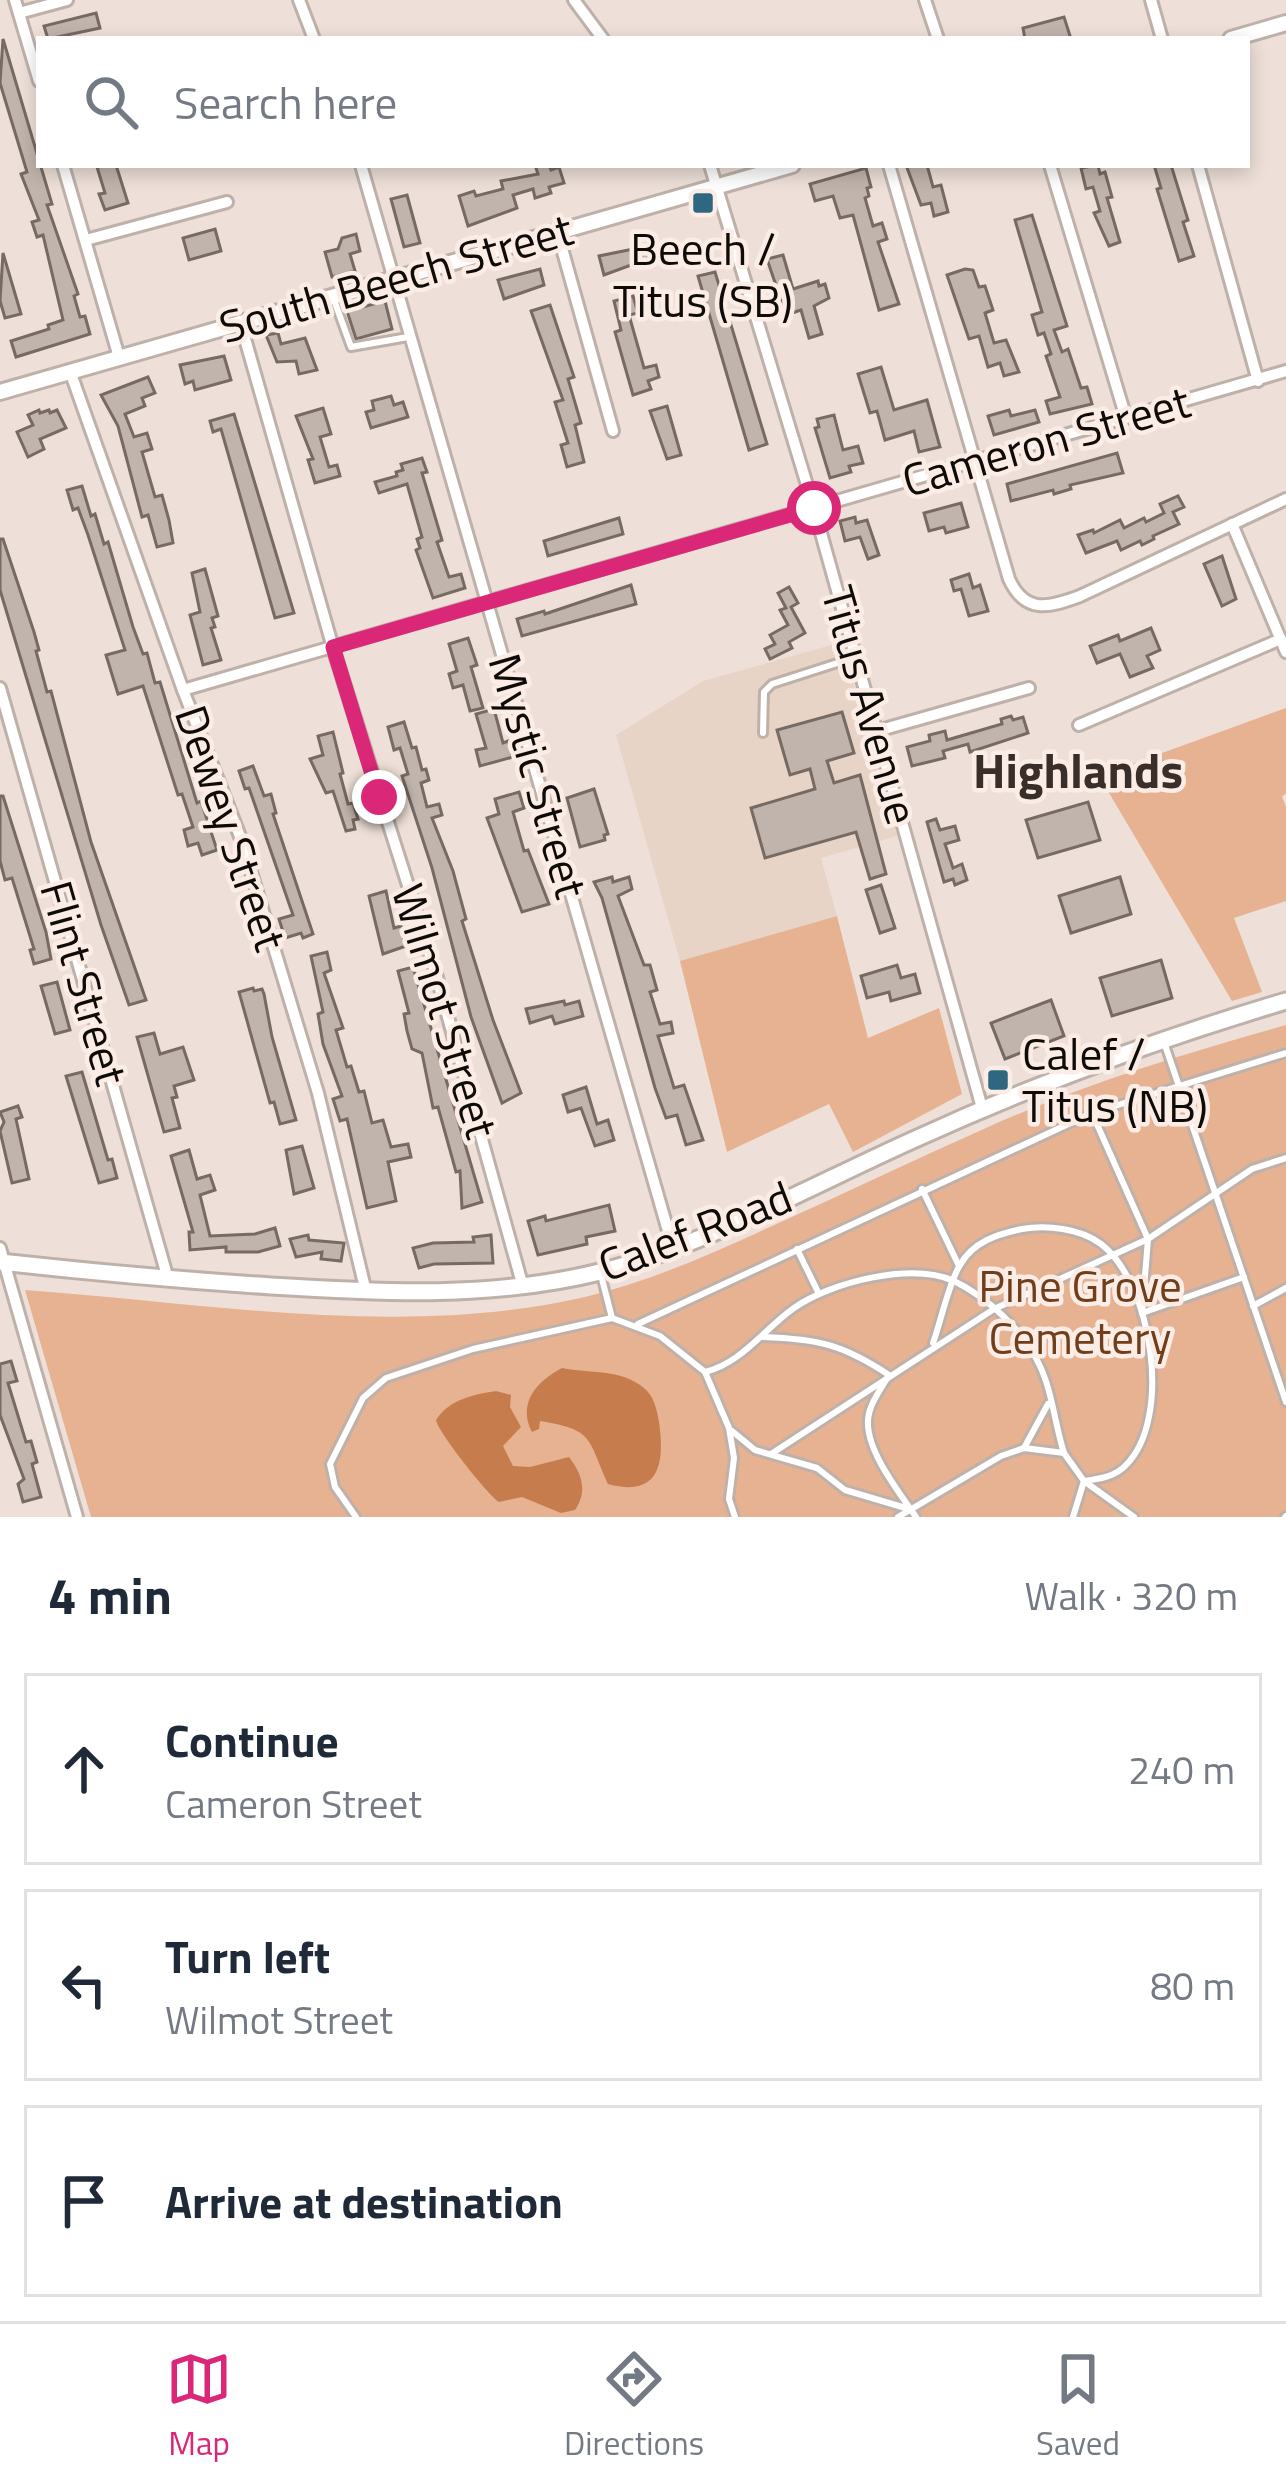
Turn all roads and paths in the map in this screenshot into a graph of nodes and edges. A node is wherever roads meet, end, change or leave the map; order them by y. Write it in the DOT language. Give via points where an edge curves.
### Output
graph roads {
  1 [pos="15,0"];
  2 [pos="67,0"];
  3 [pos="299,0"];
  4 [pos="574,0"];
  5 [pos="925,0"];
  6 [pos="1151,0"];
  7 [pos="19,14"];
  8 [pos="1286,23"];
  9 [pos="313,36"];
  10 [pos="601,36"];
  11 [pos="937,36"];
  12 [pos="1161,36"];
  13 [pos="1241,36"];
  14 [pos="36,71"];
  15 [pos="65,168"];
  16 [pos="362,168"];
  17 [pos="711,168"];
  18 [pos="782,168"];
  19 [pos="890,168"];
  20 [pos="1051,168"];
  21 [pos="1199,168"];
  22 [pos="719,186"];
  23 [pos="227,202"];
  24 [pos="558,234"];
  25 [pos="86,240"];
  26 [pos="395,279"];
  27 [pos="333,297"];
  28 [pos="240,321"];
  29 [pos="412,337"];
  30 [pos="119,357"];
  31 [pos="70,371"];
  32 [pos="1286,371"];
  33 [pos="1258,381"];
  34 [pos="1,388"];
  35 [pos="1126,418"];
  36 [pos="613,430"];
  37 [pos="974,462"];
  38 [pos="1286,499"];
  39 [pos="814,508"];
  40 [pos="1232,524"];
  41 [pos="488,600"];
  42 [pos="1281,639"];
  43 [pos="333,647"];
  44 [pos="1286,652"];
  45 [pos="856,656"];
  46 [pos="0,688"];
  47 [pos="1029,688"];
  48 [pos="184,690"];
  49 [pos="1079,725"];
  50 [pos="877,731"];
  51 [pos="763,733"];
  52 [pos="1286,1001"];
  53 [pos="1162,1038"];
  54 [pos="1286,1053"];
  55 [pos="1179,1087"];
  56 [pos="982,1108"];
  57 [pos="1092,1113"];
  58 [pos="1286,1158"];
  59 [pos="922,1190"];
  60 [pos="1216,1193"];
  61 [pos="1148,1239"];
  62 [pos="673,1248"];
  63 [pos="797,1249"];
  64 [pos="1112,1257"];
  65 [pos="1,1258"];
  66 [pos="959,1265"];
  67 [pos="600,1272"];
  68 [pos="1244,1277"];
  69 [pos="168,1279"];
  70 [pos="954,1281"];
  71 [pos="523,1287"];
  72 [pos="1286,1288"];
  73 [pos="366,1292"];
  74 [pos="819,1294"];
  75 [pos="1253,1306"];
  76 [pos="994,1309"];
  77 [pos="1142,1313"];
  78 [pos="613,1318"];
  79 [pos="638,1324"];
  80 [pos="763,1337"];
  81 [pos="932,1347"];
  82 [pos="706,1372"];
  83 [pos="889,1375"];
  84 [pos="1049,1400"];
  85 [pos="1286,1402"];
  86 [pos="729,1428"];
  87 [pos="1024,1448"];
  88 [pos="1064,1453"];
  89 [pos="771,1454"];
  90 [pos="1084,1481"];
  91 [pos="914,1514"];
  92 [pos="77,1517"];
  93 [pos="356,1517"];
  94 [pos="735,1517"];
  95 [pos="898,1517"];
  96 [pos="1072,1517"];
  97 [pos="1134,1517"];
  1 -- 7 [label="street"];
  2 -- 7 [label="street"];
  3 -- 9 [label="street"];
  4 -- 10 [label="street"];
  5 -- 11 [label="street"];
  6 -- 12 [label="street"];
  7 -- 14 [label="street"];
  8 -- 13 [label="street"];
  15 -- 25 [label="street"];
  16 -- 26 [label="street, Mystic Street"];
  17 -- 22 [label="street, Titus Avenue"];
  18 -- 22 [label="street, South Beech Street"];
  19 -- 37 [label="street"];
  20 -- 35 [label="street"];
  21 -- 33 [label="street"];
  22 -- 24 [label="street, South Beech Street"];
  22 -- 39 [label="street, Titus Avenue"];
  23 -- 25 [label="street"];
  24 -- 26 [label="street, South Beech Street"];
  24 -- 36 [label="street"];
  25 -- 30 [label="street"];
  26 -- 27 [label="street, South Beech Street"];
  26 -- 29 [label="street, Mystic Street"];
  27 -- 28 [label="street, South Beech Street"];
  27 -- 29 [label="lane" via="351,347"];
  28 -- 30 [label="street, South Beech Street"];
  28 -- 43 [label="street, Wilmot Street"];
  29 -- 41 [label="street, Mystic Street"];
  30 -- 31 [label="street, South Beech Street"];
  31 -- 34 [label="street, South Beech Street"];
  31 -- 48 [label="street, Dewey Street"];
  32 -- 33 [label="street, Cameron Street"];
  33 -- 35 [label="street, Cameron Street"];
  35 -- 37 [label="street, Cameron Street"];
  37 -- 39 [label="street, Cameron Street"];
  37 -- 40 [label="street" via="1009,579 1036,607 1080,596"];
  38 -- 40 [label="street"];
  39 -- 41 [label="street, Cameron Street"];
  39 -- 45 [label="street, Titus Avenue"];
  40 -- 42 [label="street"];
  41 -- 43 [label="street, Cameron Street"];
  41 -- 62 [label="street, Mystic Street"];
  42 -- 44 [label="street"];
  42 -- 49 [label="street"];
  43 -- 48 [label="street, Cameron Street"];
  43 -- 71 [label="street, Wilmot Street"];
  45 -- 50 [label="street, Titus Avenue"];
  45 -- 51 [label="lane" via="772,684 764,692"];
  46 -- 69 [label="street, Flint Street"];
  47 -- 50 [label="street"];
  48 -- 73 [label="street, Dewey Street" via="280,966"];
  50 -- 56 [label="street, Titus Avenue"];
  52 -- 53 [label="main road, Calef Road"];
  53 -- 55 [label="lane"];
  53 -- 56 [label="main road, Calef Road"];
  54 -- 55 [label="lane"];
  55 -- 57 [label="lane"];
  55 -- 60 [label="lane"];
  56 -- 62 [label="main road, Calef Road"];
  57 -- 59 [label="lane"];
  57 -- 61 [label="lane"];
  58 -- 60 [label="lane"];
  59 -- 63 [label="lane"];
  59 -- 66 [label="lane"];
  60 -- 61 [label="lane"];
  60 -- 68 [label="lane"];
  61 -- 64 [label="lane"];
  61 -- 77 [label="lane"];
  62 -- 67 [label="main road, Calef Road"];
  63 -- 74 [label="lane"];
  63 -- 79 [label="lane"];
  64 -- 66 [label="lane" via="1090,1239 1044,1225 976,1245"];
  64 -- 76 [label="lane"];
  64 -- 77 [label="lane"];
  65 -- 69 [label="main road, Calef Road"];
  65 -- 92 [label="street"];
  66 -- 70 [label="lane"];
  67 -- 71 [label="main road, Calef Road"];
  67 -- 78 [label="lane"];
  68 -- 75 [label="lane"];
  68 -- 77 [label="lane"];
  69 -- 73 [label="main road, Calef Road"];
  70 -- 74 [label="lane" via="890,1275"];
  70 -- 76 [label="lane"];
  70 -- 81 [label="lane"];
  71 -- 73 [label="main road, Calef Road"];
  72 -- 75 [label="lane"];
  74 -- 80 [label="lane"];
  75 -- 85 [label="lane"];
  76 -- 81 [label="lane"];
  76 -- 84 [label="lane" via="1026,1340"];
  77 -- 90 [label="lane" via="1151,1417 1121,1470"];
  78 -- 79 [label="lane"];
  78 -- 93 [label="lane" via="386,1378 363,1398 330,1463"];
  79 -- 82 [label="lane"];
  80 -- 82 [label="lane"];
  80 -- 83 [label="lane" via="853,1351"];
  81 -- 83 [label="lane"];
  82 -- 86 [label="lane"];
  83 -- 89 [label="lane"];
  83 -- 91 [label="lane" via="867,1426"];
  84 -- 87 [label="lane"];
  84 -- 88 [label="lane"];
  86 -- 89 [label="lane"];
  86 -- 94 [label="lane"];
  87 -- 88 [label="lane"];
  87 -- 91 [label="lane"];
  88 -- 90 [label="lane"];
  89 -- 91 [label="lane"];
  90 -- 96 [label="lane"];
  90 -- 97 [label="lane"];
  91 -- 95 [label="lane"];
}
